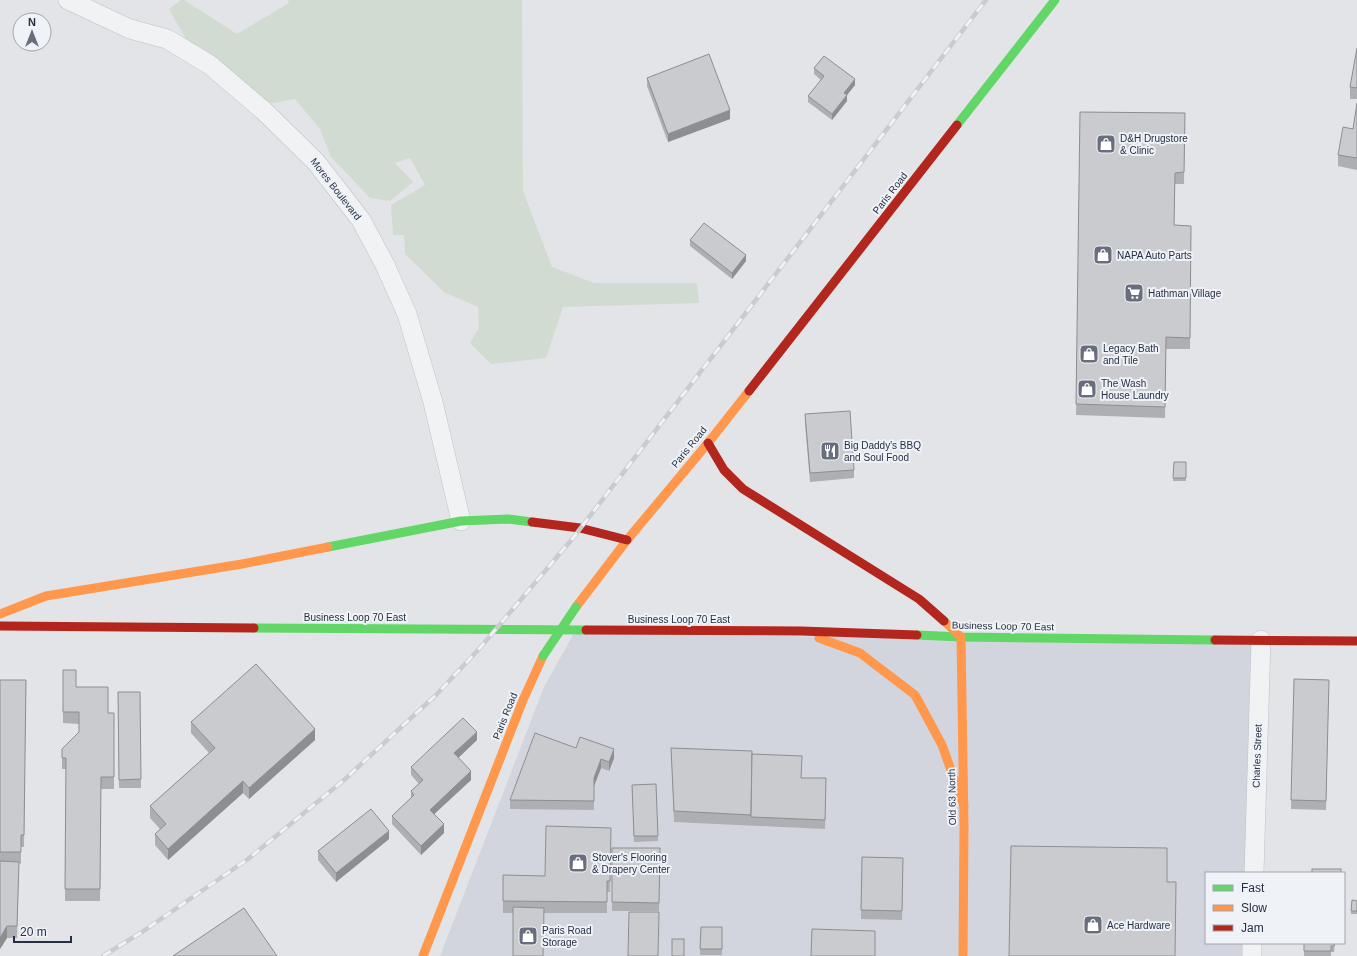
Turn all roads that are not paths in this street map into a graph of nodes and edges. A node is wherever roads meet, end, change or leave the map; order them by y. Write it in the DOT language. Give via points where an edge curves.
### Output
graph roads {
  1 [pos="68,0"];
  2 [pos="1055,0"];
  3 [pos="708,443"];
  4 [pos="461,521"];
  5 [pos="627,540"];
  6 [pos="0,614"];
  7 [pos="0,626"];
  8 [pos="801,631"];
  9 [pos="961,637"];
  10 [pos="1261,640"];
  11 [pos="1357,641"];
  12 [pos="964,806"];
  13 [pos="1254,872"];
  14 [pos="1252,944"];
  15 [pos="423,956"];
  16 [pos="963,956"];
  17 [pos="1252,956"];
  1 -- 4 [label="street, Mores Boulevard" via="130,29 167,39 210,65 264,111 316,162 361,220 407,314"];
  2 -- 3 [label="main road, Paris Road"];
  3 -- 5 [label="main road, Paris Road"];
  3 -- 9 [label="main road" via="724,470 743,489 919,599"];
  4 -- 5 [label="main road" via="508,519 573,527"];
  4 -- 6 [label="main road" via="242,564 46,596"];
  5 -- 15 [label="main road, Paris Road, bridge" via="576,607 543,656 523,700"];
  7 -- 8 [label="main road, Business Loop 70 East"];
  8 -- 9 [label="main road, Business Loop 70 East"];
  8 -- 12 [label="main road" via="860,653 915,695 942,745"];
  9 -- 10 [label="main road, Business Loop 70 East"];
  9 -- 12 [label="main road, Old 63 North"];
  10 -- 11 [label="main road, Business Loop 70 East"];
  10 -- 13 [label="street, Charles Street"];
  12 -- 16 [label="main road, Old 63 North"];
  14 -- 17 [label="street"];
}
